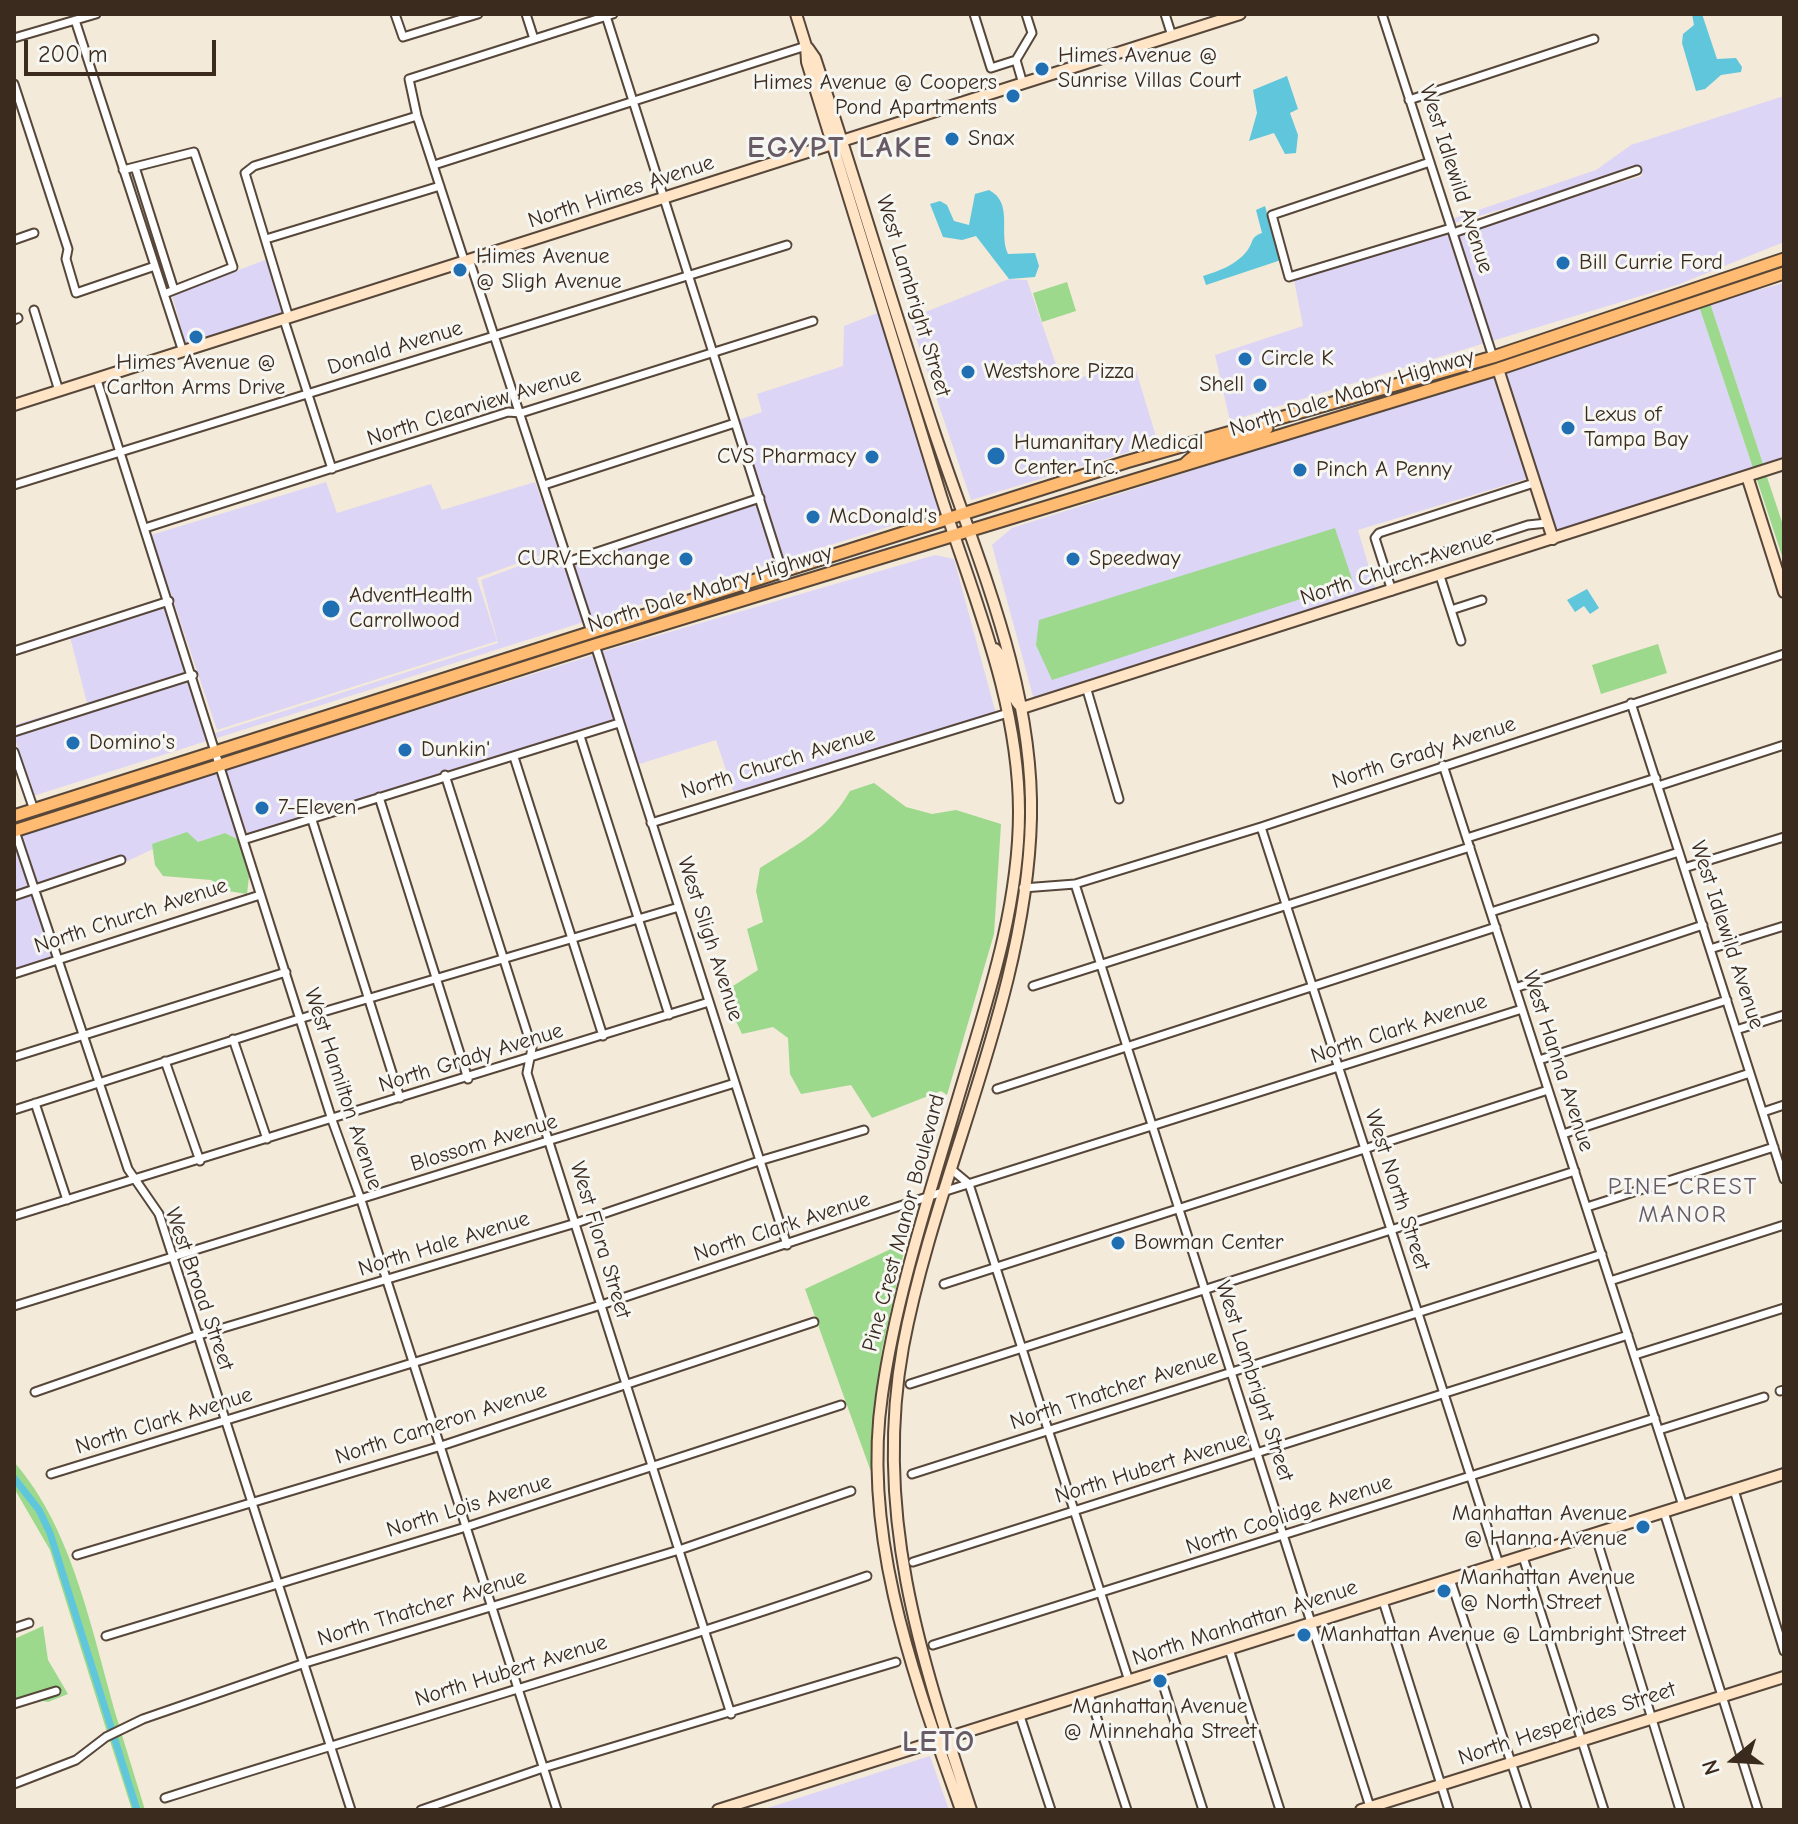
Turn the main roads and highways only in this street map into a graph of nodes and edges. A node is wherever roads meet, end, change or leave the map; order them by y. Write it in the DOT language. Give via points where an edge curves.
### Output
graph roads {
  1 [pos="1784,259"];
  2 [pos="1784,273"];
  3 [pos="1717,280"];
  4 [pos="1633,312"];
  5 [pos="1674,312"];
  6 [pos="1563,333"];
  7 [pos="1569,346"];
  8 [pos="1493,357"];
  9 [pos="1498,369"];
  10 [pos="1464,380"];
  11 [pos="1402,384"];
  12 [pos="1343,402"];
  13 [pos="1381,405"];
  14 [pos="1277,421"];
  15 [pos="1320,424"];
  16 [pos="1174,450"];
  17 [pos="1184,466"];
  18 [pos="1144,479"];
  19 [pos="712,593"];
  20 [pos="591,632"];
  21 [pos="595,645"];
  22 [pos="491,664"];
  23 [pos="486,680"];
  24 [pos="351,708"];
  25 [pos="376,715"];
  26 [pos="307,737"];
  27 [pos="105,787"];
  28 [pos="14,816"];
  29 [pos="15,831"];
  1 -- 3 [label="main road, North Dale Mabry Highway"];
  2 -- 5 [label="main road, North Dale Mabry Highway"];
  3 -- 4 [label="main road, North Dale Mabry Highway"];
  3 -- 5 [label="main road"];
  4 -- 6 [label="main road, North Dale Mabry Highway"];
  4 -- 7 [label="main road" via="1627,321"];
  5 -- 7 [label="main road, North Dale Mabry Highway"];
  6 -- 8 [label="main road, North Dale Mabry Highway"];
  6 -- 9 [label="main road"];
  7 -- 9 [label="main road, North Dale Mabry Highway"];
  8 -- 10 [label="main road"];
  8 -- 11 [label="main road, North Dale Mabry Highway"];
  9 -- 10 [label="main road, North Dale Mabry Highway"];
  10 -- 13 [label="main road, North Dale Mabry Highway"];
  11 -- 12 [label="main road, North Dale Mabry Highway"];
  11 -- 13 [label="main road"];
  12 -- 14 [label="main road, North Dale Mabry Highway"];
  12 -- 15 [label="main road"];
  13 -- 15 [label="main road, North Dale Mabry Highway"];
  14 -- 16 [label="main road, North Dale Mabry Highway"];
  14 -- 17 [label="main road" via="1256,435 1195,454"];
  15 -- 17 [label="main road, North Dale Mabry Highway"];
  16 -- 18 [label="main road" via="1169,461"];
  16 -- 19 [label="main road, North Dale Mabry Highway"];
  17 -- 18 [label="main road, North Dale Mabry Highway"];
  18 -- 21 [label="main road, North Dale Mabry Highway"];
  19 -- 20 [label="main road, North Dale Mabry Highway"];
  19 -- 21 [label="main road" via="701,604 611,633"];
  20 -- 22 [label="main road, North Dale Mabry Highway"];
  20 -- 23 [label="main road" via="576,645 508,667"];
  21 -- 23 [label="main road, North Dale Mabry Highway"];
  22 -- 24 [label="main road, North Dale Mabry Highway"];
  22 -- 25 [label="main road" via="479,675 391,703"];
  23 -- 25 [label="main road, North Dale Mabry Highway"];
  24 -- 26 [label="main road" via="343,719 312,729"];
  24 -- 27 [label="main road, North Dale Mabry Highway"];
  25 -- 26 [label="main road, North Dale Mabry Highway"];
  26 -- 29 [label="main road, North Dale Mabry Highway"];
  27 -- 28 [label="main road, North Dale Mabry Highway"];
  27 -- 29 [label="main road" via="91,799 30,818"];
}
